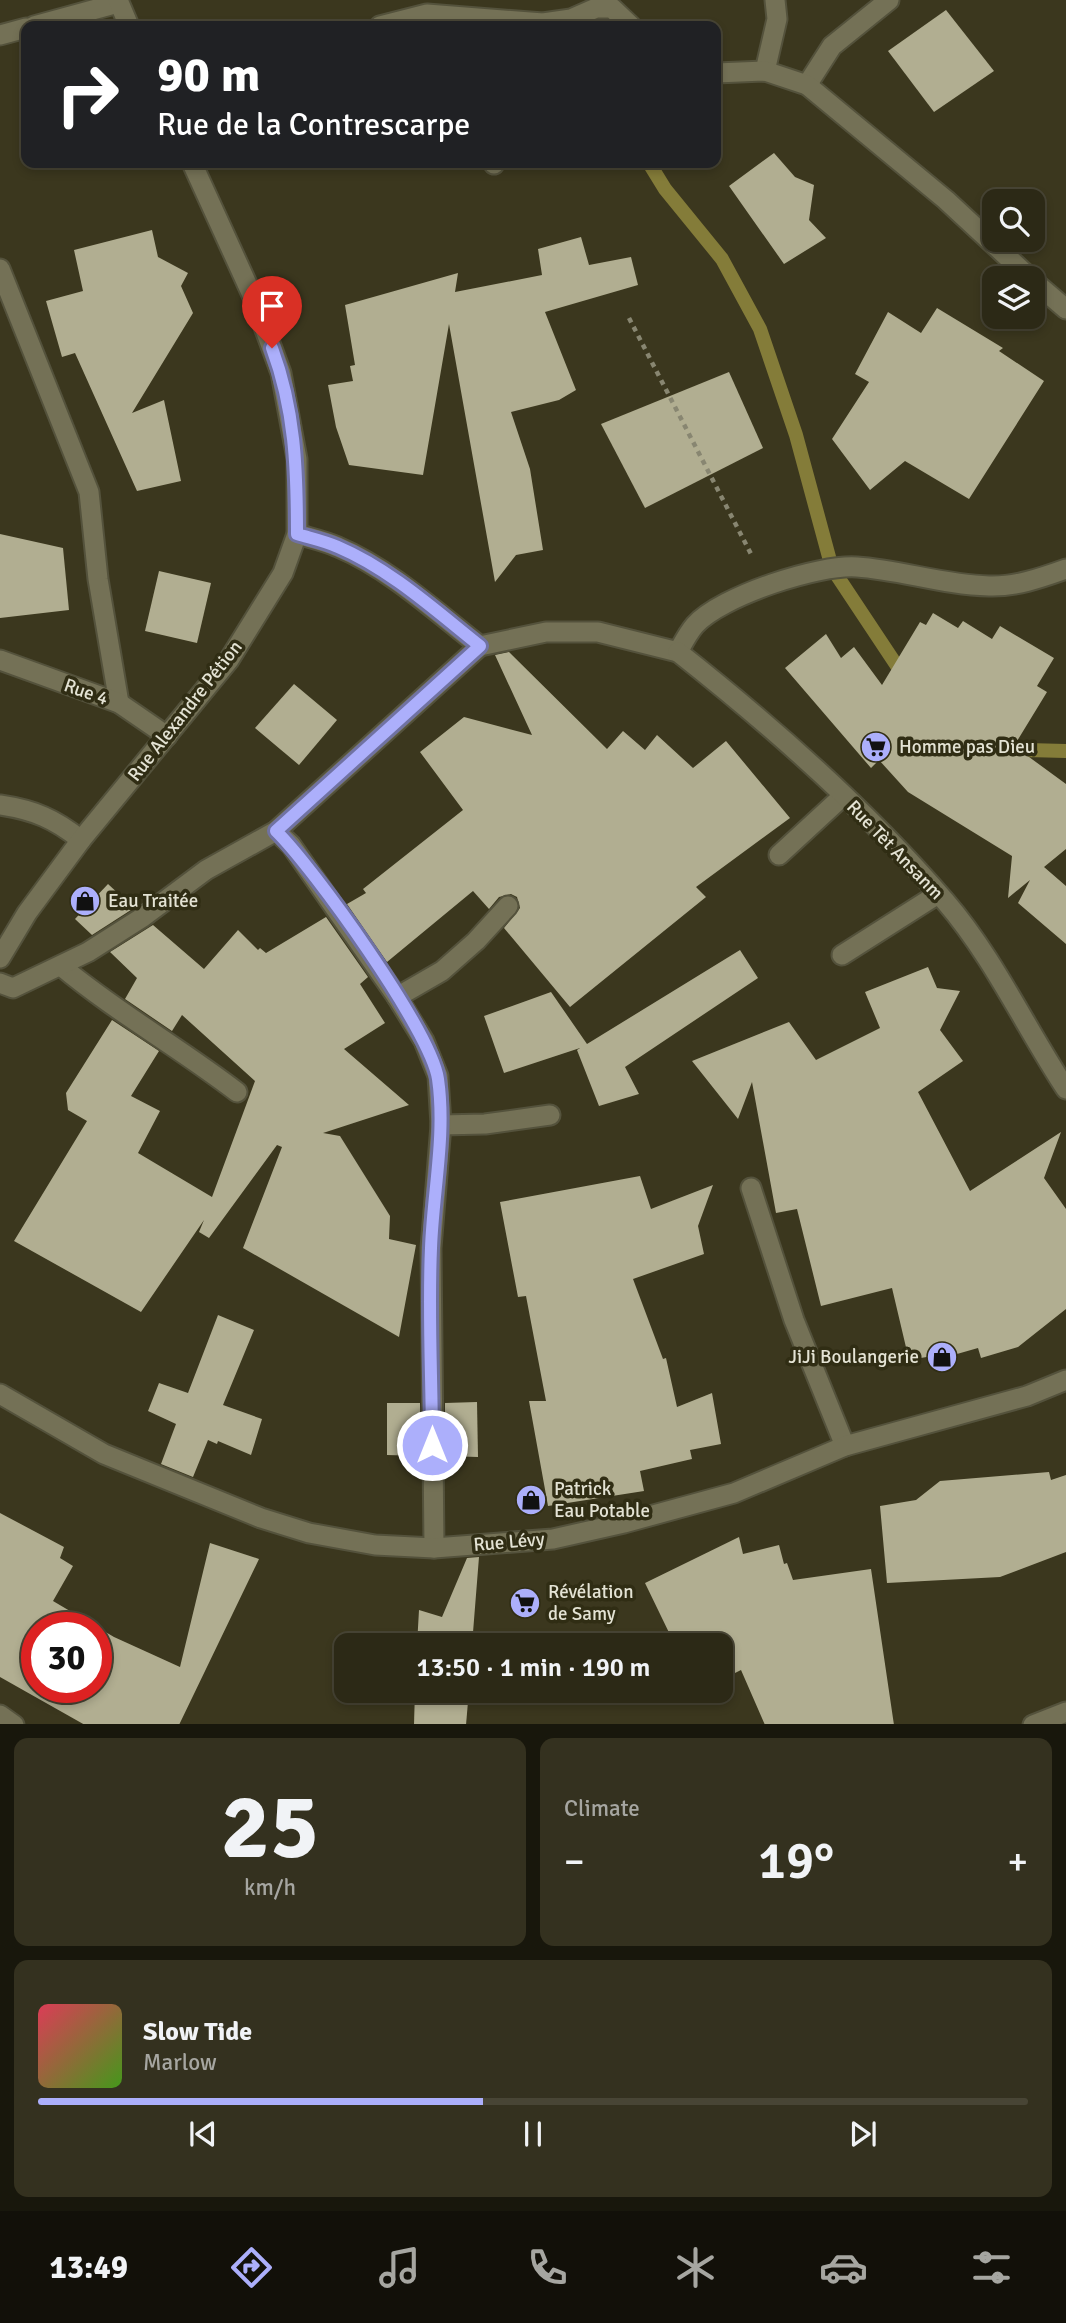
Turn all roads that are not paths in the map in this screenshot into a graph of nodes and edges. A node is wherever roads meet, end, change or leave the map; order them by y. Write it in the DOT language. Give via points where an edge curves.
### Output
graph roads {
  1 [pos="775,0"];
  2 [pos="889,0"];
  3 [pos="118,1"];
  4 [pos="430,20"];
  5 [pos="51,21"];
  6 [pos="127,21"];
  7 [pos="468,21"];
  8 [pos="557,21"];
  9 [pos="626,21"];
  10 [pos="21,29"];
  11 [pos="0,35"];
  12 [pos="765,71"];
  13 [pos="721,73"];
  14 [pos="807,85"];
  15 [pos="194,168"];
  16 [pos="1017,266"];
  17 [pos="0,269"];
  18 [pos="1045,291"];
  19 [pos="1066,309"];
  20 [pos="297,534"];
  21 [pos="1066,569"];
  22 [pos="480,646"];
  23 [pos="678,652"];
  24 [pos="0,660"];
  25 [pos="119,703"];
  26 [pos="167,736"];
  27 [pos="843,796"];
  28 [pos="0,806"];
  29 [pos="276,831"];
  30 [pos="81,840"];
  31 [pos="779,855"];
  32 [pos="938,894"];
  33 [pos="508,906"];
  34 [pos="842,955"];
  35 [pos="0,958"];
  36 [pos="61,966"];
  37 [pos="0,983"];
  38 [pos="397,997"];
  39 [pos="1066,1089"];
  40 [pos="237,1092"];
  41 [pos="550,1115"];
  42 [pos="441,1125"];
  43 [pos="751,1188"];
  44 [pos="1066,1380"];
  45 [pos="0,1394"];
  46 [pos="845,1446"];
  47 [pos="434,1548"];
  48 [pos="1066,1712"];
  49 [pos="0,1715"];
  50 [pos="14,1724"];
  51 [pos="1034,1724"];
  1 -- 12 [label="street" via="777,19"];
  2 -- 14 [label="street" via="832,46"];
  3 -- 5 [label="street"];
  3 -- 6 [label="street"];
  4 -- 7 [label="street"];
  8 -- 9 [label="street" via="596,8 612,8"];
  10 -- 11 [label="street"];
  12 -- 13 [label="street"];
  12 -- 14 [label="street"];
  14 -- 16 [label="street" via="946,200"];
  15 -- 20 [label="street, Rue Alexandre Pétion" via="253,297 281,373 297,459"];
  17 -- 25 [label="street" via="89,492"];
  18 -- 19 [label="street"];
  20 -- 22 [label="street" via="364,560"];
  20 -- 26 [label="street, Rue Alexandre Pétion" via="283,573 229,660"];
  21 -- 23 [label="street" via="1033,581 992,586 855,566 832,568 730,600 696,624"];
  22 -- 23 [label="street" via="547,632 598,632"];
  22 -- 29 [label="street"];
  23 -- 27 [label="street, Rue Tèt Ansanm" via="739,700"];
  24 -- 25 [label="street, Rue 4"];
  25 -- 26 [label="street, Rue 4"];
  26 -- 30 [label="street, Rue Alexandre Pétion"];
  27 -- 31 [label="street"];
  27 -- 32 [label="street, Rue Tèt Ansanm"];
  28 -- 30 [label="street" via="57,820"];
  29 -- 36 [label="street" via="206,870 143,917"];
  29 -- 38 [label="street" via="299,856"];
  30 -- 35 [label="street, Rue Alexandre Pétion"];
  32 -- 34 [label="street"];
  32 -- 39 [label="street, Rue Tèt Ansanm" via="984,953"];
  33 -- 38 [label="street" via="442,971"];
  36 -- 37 [label="street" via="13,988"];
  36 -- 40 [label="street"];
  38 -- 42 [label="street" via="424,1041 438,1076"];
  41 -- 42 [label="street"];
  42 -- 47 [label="street" via="431,1248"];
  43 -- 46 [label="street" via="794,1320"];
  44 -- 46 [label="street, Rue Lévy" via="1027,1396"];
  45 -- 47 [label="street, Rue Lévy" via="104,1454 261,1518 309,1533 375,1545"];
  46 -- 47 [label="street, Rue Lévy" via="734,1493 624,1522 553,1539"];
  48 -- 51 [label="street"];
  49 -- 50 [label="street"];
}
